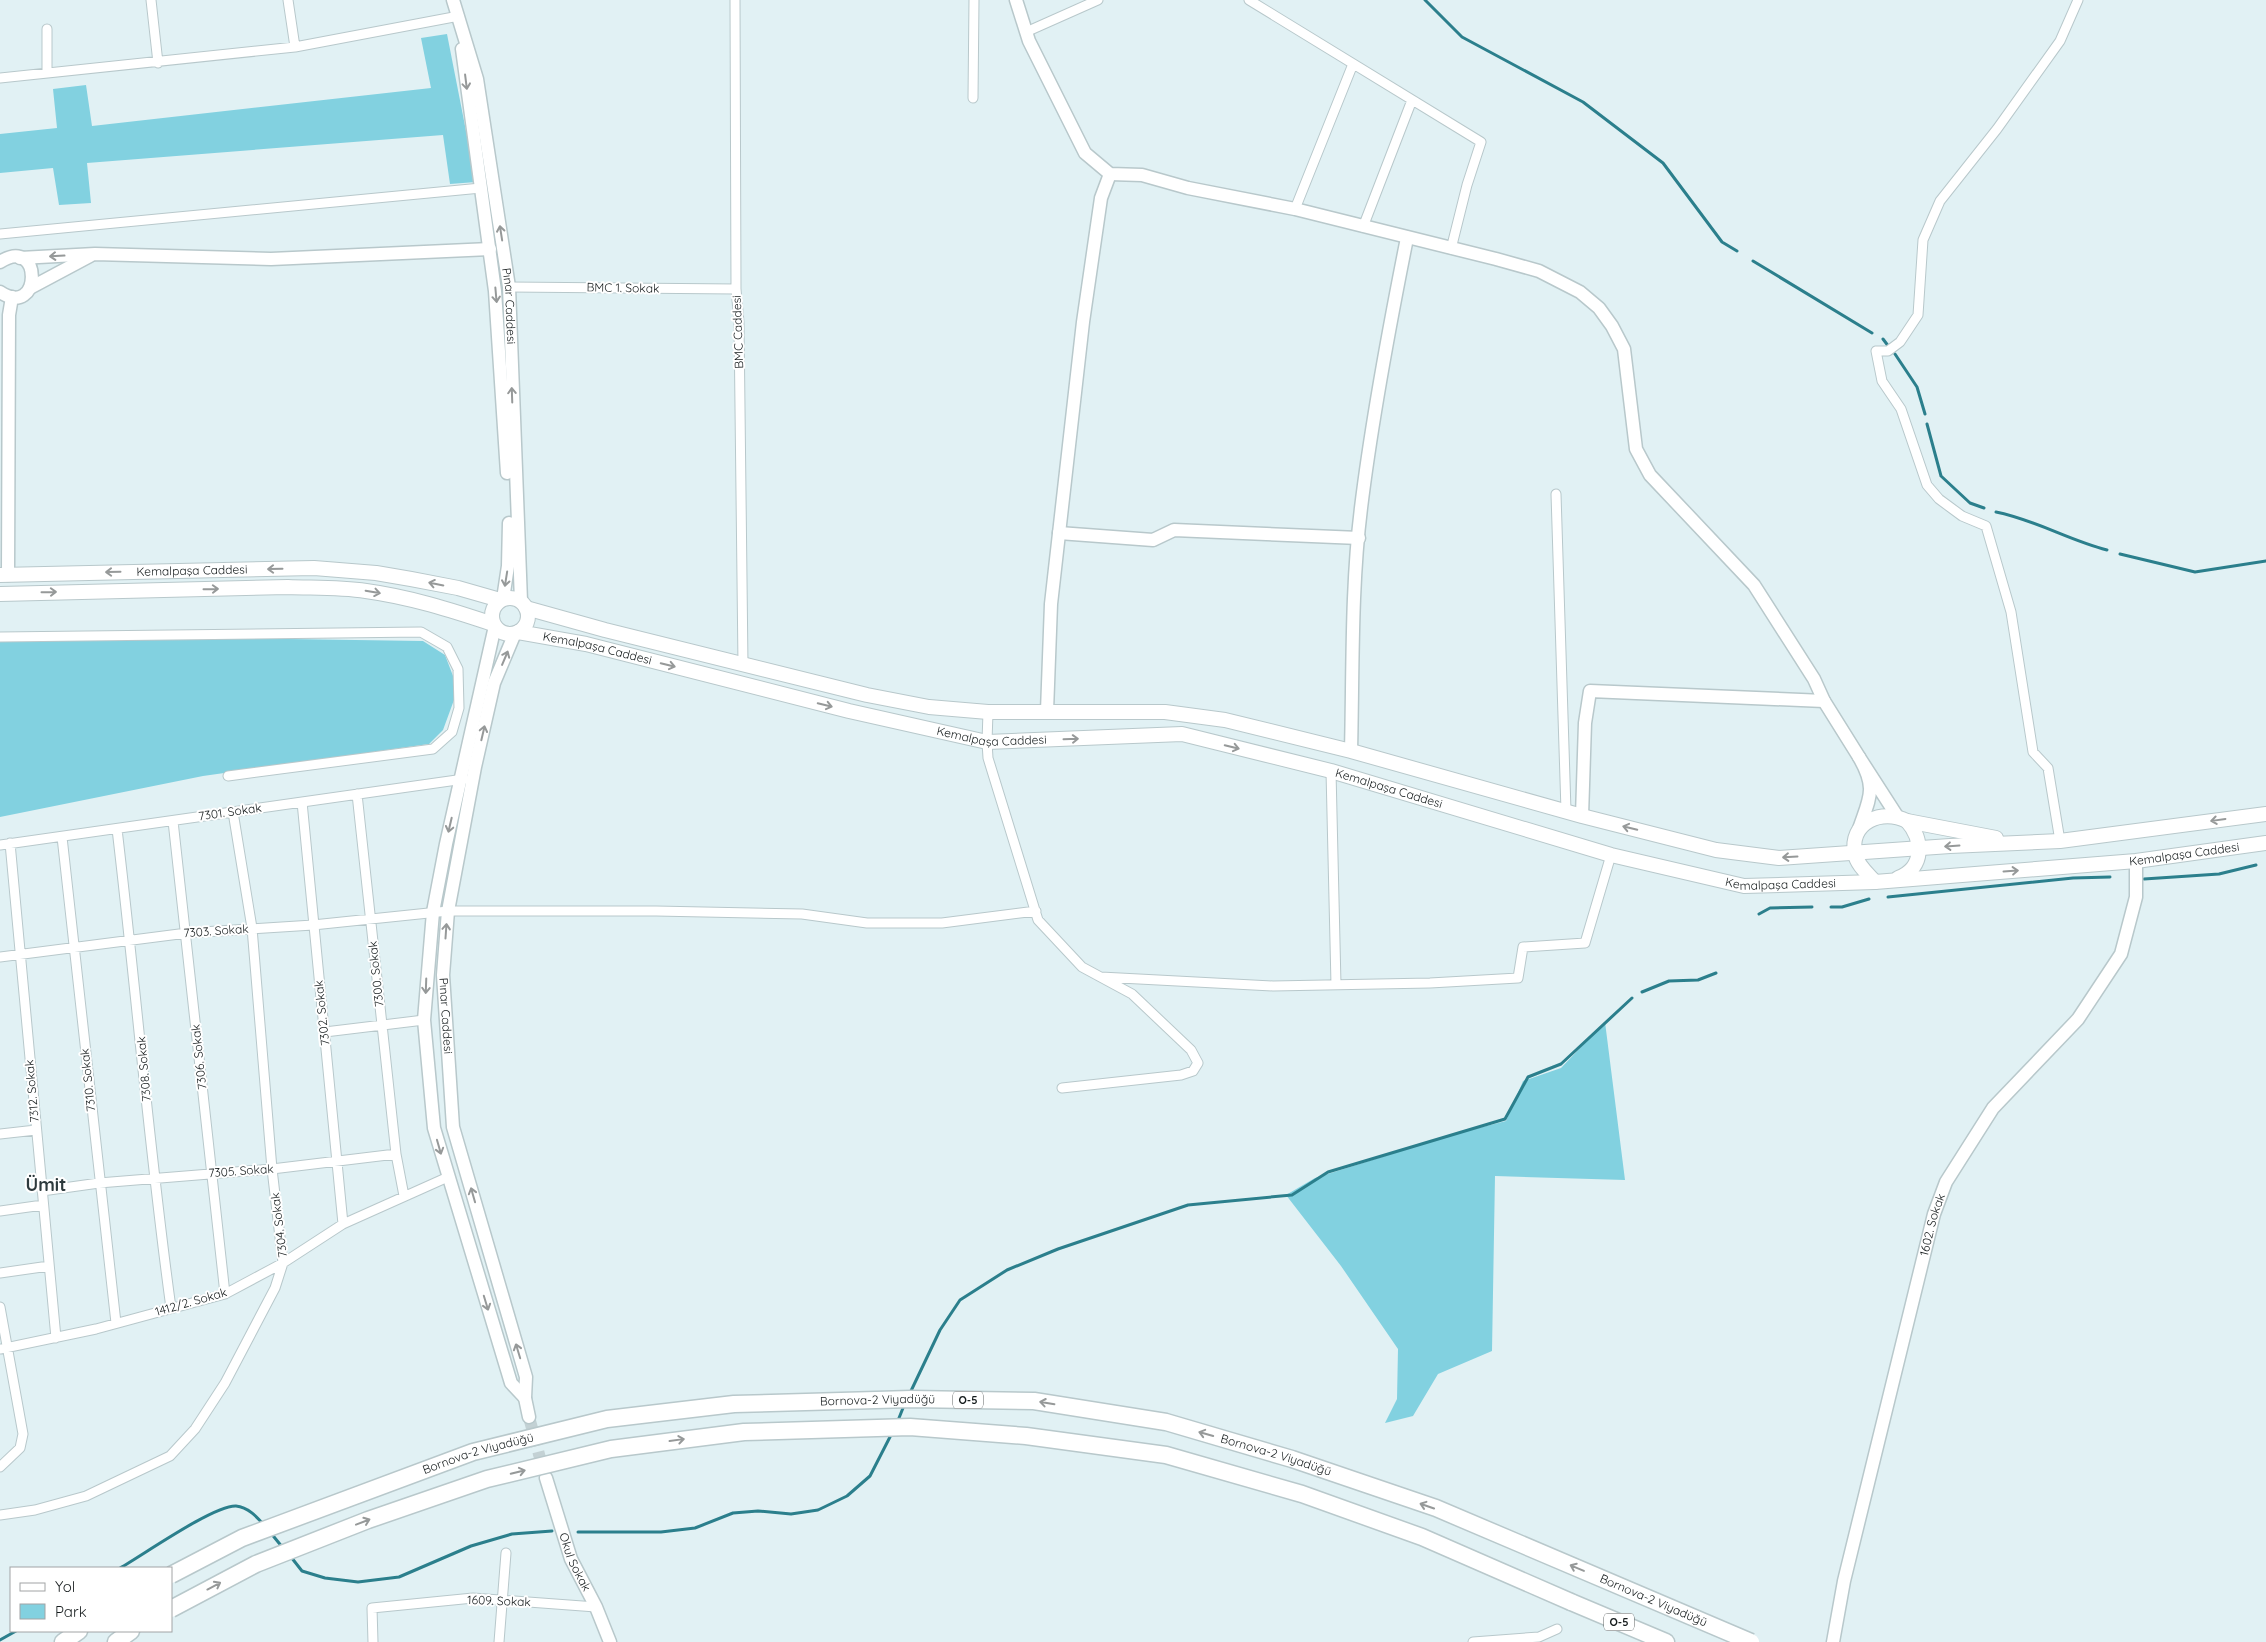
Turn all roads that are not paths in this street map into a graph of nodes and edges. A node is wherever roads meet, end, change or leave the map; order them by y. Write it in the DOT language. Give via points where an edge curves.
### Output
graph roads {
  1 [pos="151,0"];
  2 [pos="288,0"];
  3 [pos="453,0"];
  4 [pos="735,0"];
  5 [pos="974,0"];
  6 [pos="1016,0"];
  7 [pos="1098,0"];
  8 [pos="1249,0"];
  9 [pos="2078,0"];
  10 [pos="459,16"];
  11 [pos="47,29"];
  12 [pos="1026,32"];
  13 [pos="295,47"];
  14 [pos="158,63"];
  15 [pos="1353,64"];
  16 [pos="47,73"];
  17 [pos="0,78"];
  18 [pos="973,98"];
  19 [pos="1412,100"];
  20 [pos="1110,174"];
  21 [pos="481,188"];
  22 [pos="1295,209"];
  23 [pos="1363,227"];
  24 [pos="0,234"];
  25 [pos="1407,238"];
  26 [pos="1451,248"];
  27 [pos="490,249"];
  28 [pos="95,254"];
  29 [pos="7,259"];
  30 [pos="509,287"];
  31 [pos="30,288"];
  32 [pos="736,289"];
  33 [pos="6,294"];
  34 [pos="6,318"];
  35 [pos="1556,494"];
  36 [pos="1059,534"];
  37 [pos="1359,538"];
  38 [pos="4,575"];
  39 [pos="0,594"];
  40 [pos="502,600"];
  41 [pos="524,604"];
  42 [pos="494,625"];
  43 [pos="517,633"];
  44 [pos="0,637"];
  45 [pos="743,665"];
  46 [pos="1824,702"];
  47 [pos="1047,711"];
  48 [pos="988,712"];
  49 [pos="986,742"];
  50 [pos="1352,751"];
  51 [pos="1860,757"];
  52 [pos="1331,771"];
  53 [pos="228,776"];
  54 [pos="466,779"];
  55 [pos="357,794"];
  56 [pos="302,802"];
  57 [pos="1566,811"];
  58 [pos="233,812"];
  59 [pos="2266,814"];
  60 [pos="1582,816"];
  61 [pos="1902,819"];
  62 [pos="173,821"];
  63 [pos="117,829"];
  64 [pos="1858,832"];
  65 [pos="62,837"];
  66 [pos="2060,841"];
  67 [pos="2021,843"];
  68 [pos="2266,843"];
  69 [pos="5,844"];
  70 [pos="1920,849"];
  71 [pos="1855,854"];
  72 [pos="1611,855"];
  73 [pos="2136,861"];
  74 [pos="1893,880"];
  75 [pos="1876,882"];
  76 [pos="1036,910"];
  77 [pos="448,911"];
  78 [pos="433,912"];
  79 [pos="370,918"];
  80 [pos="313,925"];
  81 [pos="252,928"];
  82 [pos="187,933"];
  83 [pos="130,941"];
  84 [pos="74,947"];
  85 [pos="21,954"];
  86 [pos="0,956"];
  87 [pos="1101,977"];
  88 [pos="1336,985"];
  89 [pos="424,1020"];
  90 [pos="382,1026"];
  91 [pos="325,1032"];
  92 [pos="1062,1088"];
  93 [pos="36,1130"];
  94 [pos="0,1134"];
  95 [pos="396,1154"];
  96 [pos="336,1160"];
  97 [pos="272,1169"];
  98 [pos="210,1173"];
  99 [pos="448,1177"];
  100 [pos="153,1178"];
  101 [pos="99,1183"];
  102 [pos="42,1191"];
  103 [pos="404,1196"];
  104 [pos="43,1205"];
  105 [pos="0,1211"];
  106 [pos="343,1224"];
  107 [pos="283,1264"];
  108 [pos="49,1266"];
  109 [pos="0,1273"];
  110 [pos="225,1294"];
  111 [pos="0,1307"];
  112 [pos="171,1308"];
  113 [pos="116,1323"];
  114 [pos="56,1338"];
  115 [pos="4,1348"];
  116 [pos="525,1398"];
  117 [pos="529,1417"];
  118 [pos="0,1467"];
  119 [pos="546,1478"];
  120 [pos="0,1515"];
  121 [pos="506,1553"];
  122 [pos="172,1574"];
  123 [pos="501,1600"];
  124 [pos="596,1607"];
  125 [pos="172,1608"];
  126 [pos="1557,1629"];
  127 [pos="78,1632"];
  128 [pos="131,1632"];
  129 [pos="63,1642"];
  130 [pos="116,1642"];
  131 [pos="373,1642"];
  132 [pos="499,1642"];
  133 [pos="610,1642"];
  134 [pos="1473,1642"];
  135 [pos="1666,1642"];
  136 [pos="1751,1642"];
  137 [pos="1833,1642"];
  1 -- 14 [label="street"];
  2 -- 13 [label="street"];
  3 -- 10 [label="street, Pınar Caddesi"];
  4 -- 32 [label="street, BMC Caddesi"];
  5 -- 18 [label="street"];
  6 -- 12 [label="street"];
  7 -- 12 [label="street"];
  8 -- 15 [label="street"];
  9 -- 66 [label="street" via="2060,40 1997,129 1940,201 1923,240 1918,315 1900,342 1888,351 1876,351 1882,381 1902,409 1927,485 1939,499 1962,516 1986,526 2011,612 2033,752 2048,768"];
  10 -- 13 [label="street"];
  10 -- 21 [label="street, Pınar Caddesi, one-way"];
  30 -- 10 [label="street, Pınar Caddesi, one-way" via="477,79"];
  11 -- 16 [label="street"];
  12 -- 20 [label="street" via="1085,153"];
  13 -- 14 [label="street"];
  14 -- 16 [label="street"];
  15 -- 19 [label="street"];
  15 -- 22 [label="street"];
  16 -- 17 [label="street"];
  19 -- 23 [label="street"];
  19 -- 26 [label="street" via="1481,142"];
  20 -- 22 [label="street" via="1142,175 1188,188"];
  20 -- 36 [label="street" via="1100,198"];
  21 -- 24 [label="street"];
  21 -- 27 [label="street, Pınar Caddesi"];
  22 -- 23 [label="street"];
  23 -- 25 [label="street"];
  25 -- 26 [label="street"];
  25 -- 37 [label="street" via="1386,341"];
  26 -- 46 [label="street" via="1539,271 1580,292 1599,308 1624,350 1636,449 1650,475 1754,585 1814,679"];
  27 -- 28 [label="street" via="271,259"];
  27 -- 40 [label="street, Pınar Caddesi, one-way" via="510,530"];
  28 -- 29 [label="street, one-way"];
  28 -- 31 [label="street"];
  29 -- 31 [label="street" via="30,265 34,277"];
  30 -- 32 [label="street, BMC 1. Sokak"];
  41 -- 30 [label="street, Pınar Caddesi, one-way"];
  31 -- 33 [label="street" via="19,296"];
  32 -- 45 [label="street, BMC Caddesi"];
  33 -- 34 [label="street"];
  34 -- 38 [label="street"];
  35 -- 57 [label="street"];
  36 -- 37 [label="street" via="1153,540 1174,530"];
  36 -- 47 [label="street" via="1051,604"];
  37 -- 50 [label="street" via="1354,606"];
  40 -- 38 [label="main road, Kemalpaşa Caddesi, one-way" via="458,588 376,573 314,568"];
  39 -- 42 [label="main road, Kemalpaşa Caddesi, one-way" via="333,588 409,599"];
  40 -- 41 [label="main road, Kemalpaşa Caddesi" via="512,598"];
  40 -- 42 [label="main road" via="492,611"];
  41 -- 43 [label="main road" via="527,622"];
  41 -- 45 [label="main road, Kemalpaşa Caddesi" via="605,630"];
  42 -- 43 [label="main road, Kemalpaşa Caddesi" via="504,633"];
  42 -- 54 [label="street"];
  43 -- 49 [label="main road, Kemalpaşa Caddesi, one-way" via="586,644"];
  54 -- 43 [label="street, Pınar Caddesi, one-way" via="494,683"];
  44 -- 53 [label="street" via="421,632 447,647 458,670 459,708 452,732 433,749"];
  45 -- 48 [label="main road, Kemalpaşa Caddesi" via="876,697 929,707"];
  46 -- 51 [label="street"];
  46 -- 60 [label="street" via="1590,691 1585,723"];
  47 -- 48 [label="main road, Kemalpaşa Caddesi"];
  47 -- 50 [label="main road, Kemalpaşa Caddesi" via="1165,712 1225,720"];
  48 -- 49 [label="street"];
  49 -- 52 [label="main road, Kemalpaşa Caddesi, one-way" via="1182,734"];
  49 -- 76 [label="street" via="988,758"];
  50 -- 57 [label="main road, Kemalpaşa Caddesi"];
  51 -- 61 [label="street"];
  51 -- 64 [label="street" via="1870,776 1871,790"];
  52 -- 72 [label="main road, Kemalpaşa Caddesi"];
  52 -- 88 [label="street"];
  54 -- 55 [label="street, 7301. Sokak"];
  54 -- 77 [label="street, Pınar Caddesi"];
  54 -- 78 [label="street, Pınar Caddesi, one-way"];
  55 -- 56 [label="street, 7301. Sokak"];
  55 -- 79 [label="street, 7300. Sokak"];
  56 -- 58 [label="street, 7301. Sokak"];
  56 -- 80 [label="street, 7302. Sokak"];
  57 -- 60 [label="main road, Kemalpaşa Caddesi"];
  58 -- 62 [label="street, 7301. Sokak"];
  58 -- 81 [label="street, 7304. Sokak"];
  59 -- 66 [label="main road, Kemalpaşa Caddesi, one-way"];
  71 -- 60 [label="main road, Kemalpaşa Caddesi, one-way" via="1780,858 1716,850"];
  61 -- 64 [label="main road" via="1886,815 1875,817"];
  61 -- 67 [label="main road"];
  61 -- 70 [label="main road" via="1916,834"];
  62 -- 63 [label="street, 7301. Sokak"];
  62 -- 82 [label="street, 7306. Sokak"];
  63 -- 65 [label="street, 7301. Sokak"];
  63 -- 83 [label="street, 7308. Sokak"];
  64 -- 71 [label="main road"];
  65 -- 69 [label="street, 7301. Sokak"];
  65 -- 84 [label="street, 7310. Sokak"];
  66 -- 67 [label="main road, Kemalpaşa Caddesi"];
  67 -- 70 [label="main road, Kemalpaşa Caddesi, one-way"];
  68 -- 73 [label="main road, Kemalpaşa Caddesi"];
  69 -- 85 [label="street, 7312. Sokak"];
  70 -- 71 [label="main road, Kemalpaşa Caddesi"];
  70 -- 74 [label="main road" via="1912,869"];
  71 -- 75 [label="main road"];
  72 -- 75 [label="main road, Kemalpaşa Caddesi" via="1744,886"];
  72 -- 88 [label="street" via="1585,943 1523,947 1518,978"];
  74 -- 73 [label="main road, Kemalpaşa Caddesi, one-way"];
  73 -- 137 [label="street, 1602. Sokak" via="2136,897 2121,954 2078,1019 1993,1108 1946,1182 1934,1214 1844,1581"];
  74 -- 75 [label="main road, Kemalpaşa Caddesi"];
  76 -- 77 [label="street, 7303. Sokak" via="942,923 867,923 802,914"];
  76 -- 87 [label="street" via="1038,920 1082,967"];
  77 -- 78 [label="street, 7303. Sokak"];
  116 -- 77 [label="street, Pınar Caddesi, one-way" via="526,1376 453,1128 443,975"];
  78 -- 79 [label="street, 7303. Sokak"];
  78 -- 89 [label="street, Pınar Caddesi, one-way"];
  79 -- 80 [label="street, 7303. Sokak"];
  79 -- 90 [label="street, 7300. Sokak"];
  80 -- 81 [label="street, 7303. Sokak"];
  80 -- 91 [label="street, 7302. Sokak"];
  81 -- 82 [label="street, 7303. Sokak"];
  81 -- 97 [label="street, 7304. Sokak"];
  82 -- 83 [label="street, 7303. Sokak"];
  82 -- 98 [label="street, 7306. Sokak"];
  83 -- 84 [label="street, 7303. Sokak"];
  83 -- 100 [label="street, 7308. Sokak"];
  84 -- 85 [label="street, 7303. Sokak"];
  84 -- 101 [label="street, 7310. Sokak"];
  85 -- 86 [label="street, 7303. Sokak"];
  85 -- 93 [label="street, 7312. Sokak"];
  87 -- 88 [label="street" via="1273,986"];
  87 -- 92 [label="street" via="1132,994 1191,1050 1198,1063 1193,1071 1181,1075"];
  89 -- 90 [label="street"];
  89 -- 99 [label="street, Pınar Caddesi, one-way" via="434,1128"];
  90 -- 91 [label="street"];
  90 -- 95 [label="street, 7300. Sokak"];
  91 -- 96 [label="street, 7302. Sokak"];
  93 -- 94 [label="street"];
  93 -- 102 [label="street, 7312. Sokak"];
  95 -- 96 [label="street, 7305. Sokak"];
  95 -- 103 [label="street"];
  96 -- 97 [label="street, 7305. Sokak"];
  96 -- 106 [label="street, 7302. Sokak"];
  97 -- 98 [label="street, 7305. Sokak"];
  97 -- 107 [label="street, 7304. Sokak"];
  98 -- 100 [label="street, 7305. Sokak"];
  98 -- 110 [label="street, 7306. Sokak"];
  99 -- 103 [label="street, 1412/2. Sokak"];
  99 -- 116 [label="street, Pınar Caddesi, one-way" via="511,1382"];
  100 -- 101 [label="street, 7305. Sokak"];
  100 -- 112 [label="street, 7308. Sokak"];
  101 -- 102 [label="street, 7305. Sokak"];
  101 -- 113 [label="street, 7310. Sokak"];
  102 -- 104 [label="street, 7312. Sokak"];
  103 -- 106 [label="street, 1412/2. Sokak"];
  104 -- 105 [label="street"];
  104 -- 108 [label="street, 7312. Sokak"];
  106 -- 107 [label="street, 1412/2. Sokak"];
  107 -- 110 [label="street, 1412/2. Sokak"];
  107 -- 120 [label="street, 7304. Sokak" via="225,1383 195,1430 170,1456 86,1496 35,1510"];
  108 -- 109 [label="street"];
  108 -- 114 [label="street, 7312. Sokak"];
  110 -- 112 [label="street, 1412/2. Sokak"];
  111 -- 115 [label="street"];
  112 -- 113 [label="street, 1412/2. Sokak"];
  113 -- 114 [label="street, 1412/2. Sokak"];
  114 -- 115 [label="street, 1412/2. Sokak"];
  115 -- 118 [label="street" via="23,1434 20,1448"];
  116 -- 117 [label="street, Pınar Caddesi"];
  119 -- 124 [label="street, Okul Sokak" via="571,1559"];
  121 -- 123 [label="street"];
  136 -- 122 [label="highway, Bornova-2 Viyadüğü / O-5, one-way, bridge" via="1436,1508 1292,1459 1166,1422 1034,1401 911,1399 734,1404 607,1419 473,1452 242,1538"];
  123 -- 124 [label="street, 1609. Sokak"];
  123 -- 131 [label="street, 1609. Sokak" via="473,1598 372,1608"];
  123 -- 132 [label="street"];
  124 -- 133 [label="street, Okul Sokak"];
  125 -- 135 [label="highway, O-5, one-way, bridge" via="256,1564 368,1520 487,1479 611,1449 744,1432 910,1427 1026,1436 1166,1455 1302,1494 1422,1537"];
  126 -- 134 [label="street" via="1539,1637"];
  127 -- 129 [label="highway"];
  128 -- 130 [label="highway"];
}
